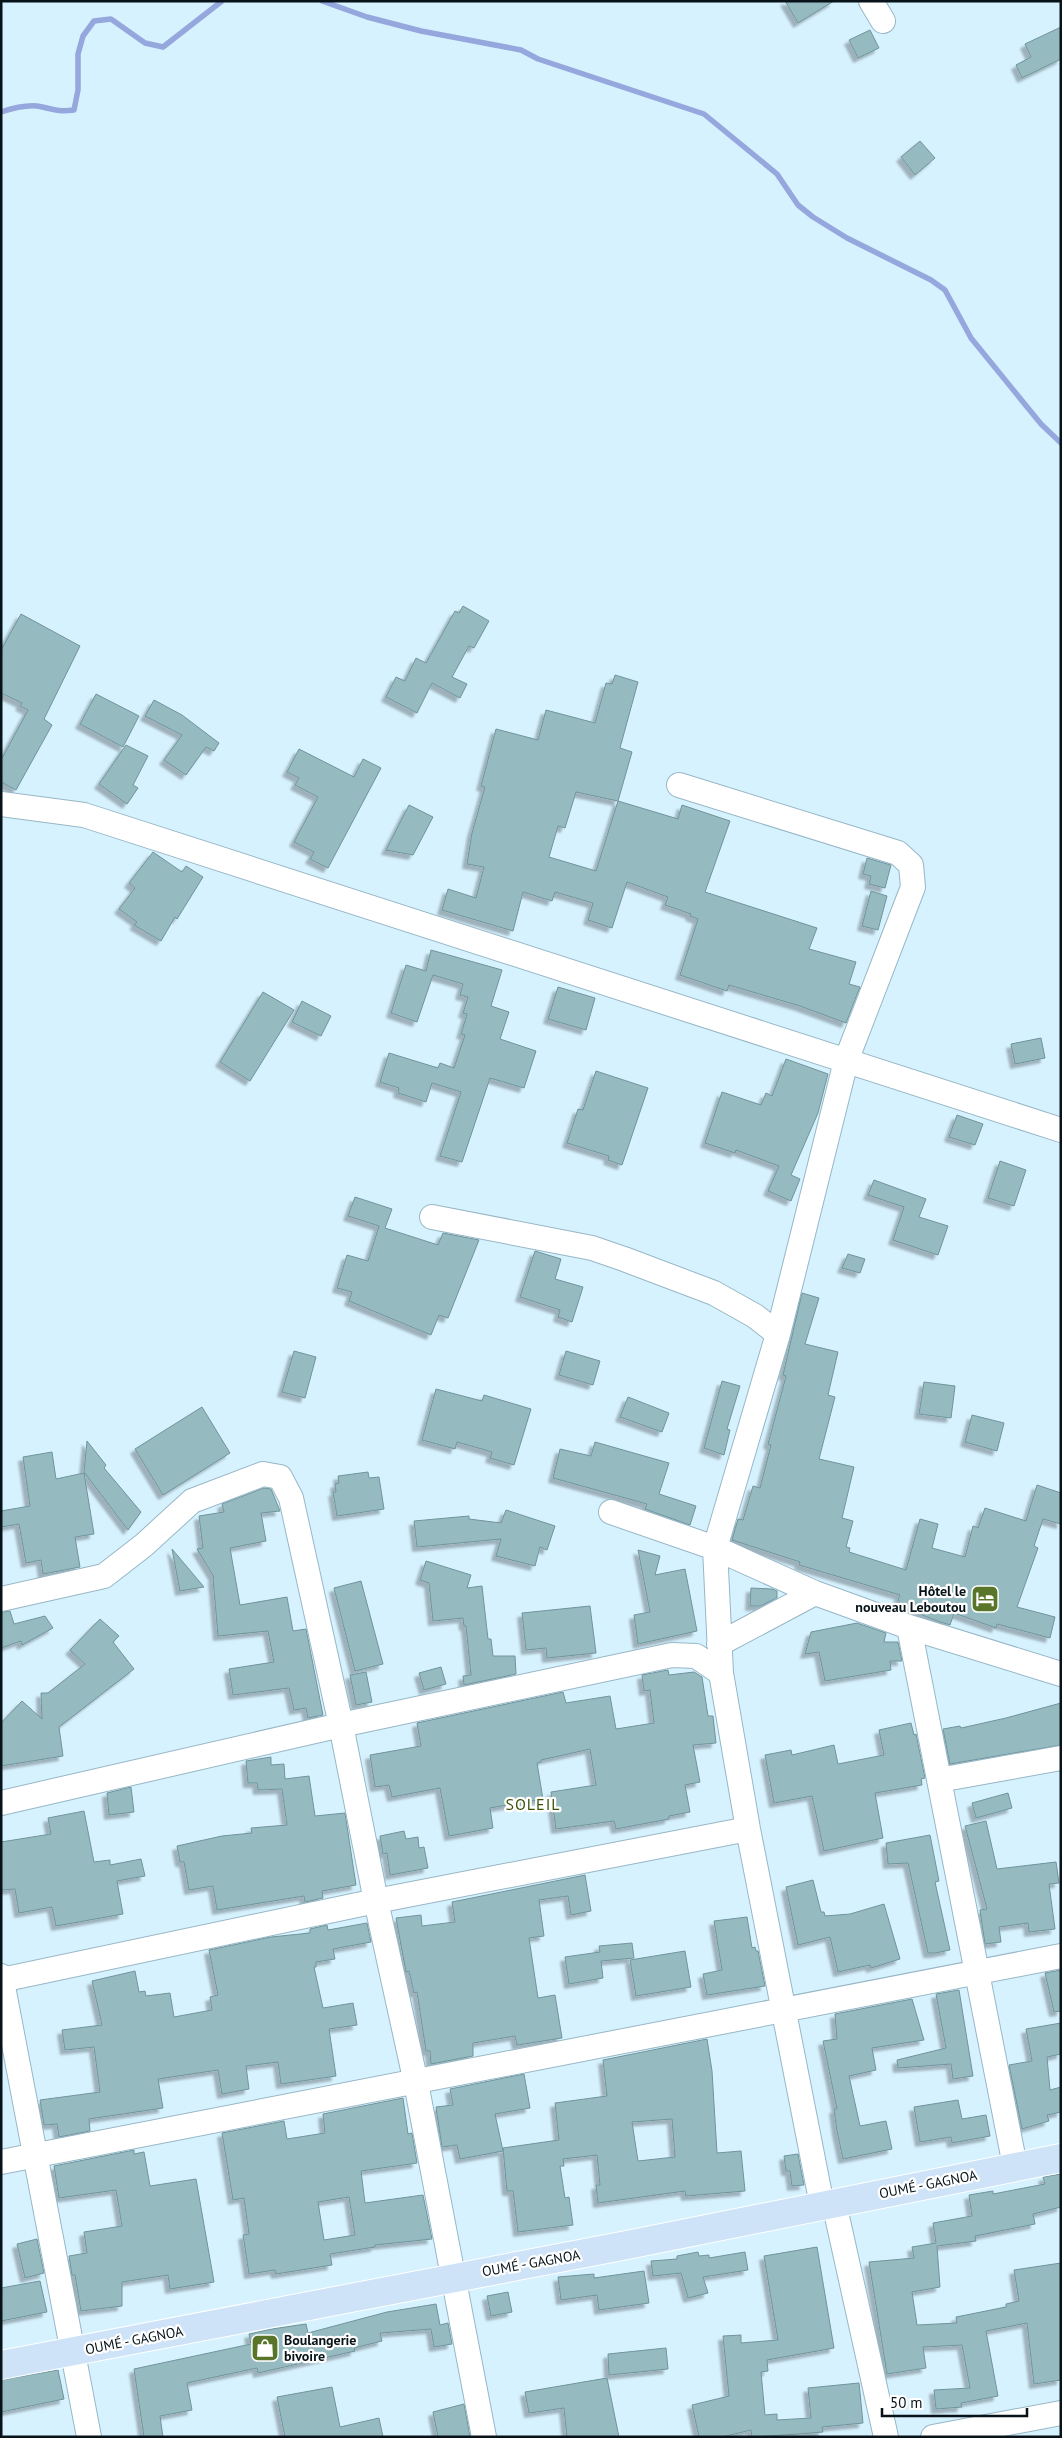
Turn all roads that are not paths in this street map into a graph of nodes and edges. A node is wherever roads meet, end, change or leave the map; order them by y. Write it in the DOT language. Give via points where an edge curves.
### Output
graph roads {
  1 [pos="679,785"];
  2 [pos="1,804"];
  3 [pos="846,1062"];
  4 [pos="1061,1130"];
  5 [pos="432,1216"];
  6 [pos="778,1334"];
  7 [pos="611,1512"];
  8 [pos="715,1548"];
  9 [pos="815,1593"];
  10 [pos="1,1599"];
  11 [pos="909,1627"];
  12 [pos="719,1644"];
  13 [pos="720,1673"];
  14 [pos="1061,1674"];
  15 [pos="341,1725"];
  16 [pos="1061,1758"];
  17 [pos="939,1780"];
  18 [pos="1,1803"];
  19 [pos="748,1828"];
  20 [pos="376,1901"];
  21 [pos="1061,1956"];
  22 [pos="976,1973"];
  23 [pos="2,1979"];
  24 [pos="784,2010"];
  25 [pos="416,2083"];
  26 [pos="35,2155"];
  27 [pos="1061,2158"];
  28 [pos="1,2162"];
  29 [pos="1015,2166"];
  30 [pos="828,2204"];
  31 [pos="452,2277"];
  32 [pos="73,2351"];
  33 [pos="1,2365"];
  34 [pos="1061,2413"];
  35 [pos="89,2437"];
  36 [pos="484,2437"];
  37 [pos="886,2437"];
  38 [pos="933,2437"];
  1 -- 3 [label="street" via="898,853 911,865 913,887"];
  2 -- 3 [label="street" via="84,815"];
  3 -- 4 [label="street"];
  3 -- 6 [label="street"];
  5 -- 6 [label="street" via="592,1248 616,1256 714,1293 755,1316"];
  6 -- 8 [label="street"];
  7 -- 8 [label="street"];
  8 -- 9 [label="street"];
  8 -- 12 [label="street"];
  9 -- 11 [label="street"];
  9 -- 12 [label="street"];
  10 -- 15 [label="street" via="104,1576 192,1501 264,1474 280,1477 291,1498"];
  11 -- 14 [label="street"];
  11 -- 17 [label="street"];
  12 -- 13 [label="street"];
  13 -- 15 [label="street" via="696,1656 672,1655"];
  13 -- 19 [label="street"];
  15 -- 18 [label="street"];
  15 -- 20 [label="street"];
  16 -- 17 [label="street"];
  17 -- 22 [label="street"];
  19 -- 20 [label="street"];
  19 -- 24 [label="street"];
  20 -- 23 [label="street"];
  20 -- 25 [label="street"];
  21 -- 22 [label="street"];
  22 -- 24 [label="street"];
  22 -- 29 [label="street"];
  23 -- 26 [label="street"];
  24 -- 25 [label="street"];
  24 -- 30 [label="street"];
  25 -- 26 [label="street"];
  25 -- 31 [label="street"];
  26 -- 28 [label="street"];
  26 -- 32 [label="street"];
  27 -- 29 [label="main road, OUMÉ - GAGNOA"];
  29 -- 30 [label="main road, OUMÉ - GAGNOA"];
  30 -- 31 [label="main road, OUMÉ - GAGNOA"];
  30 -- 37 [label="street"];
  31 -- 32 [label="main road, OUMÉ - GAGNOA"];
  31 -- 36 [label="street"];
  32 -- 33 [label="main road, OUMÉ - GAGNOA"];
  32 -- 35 [label="street"];
  34 -- 38 [label="street"];
}
